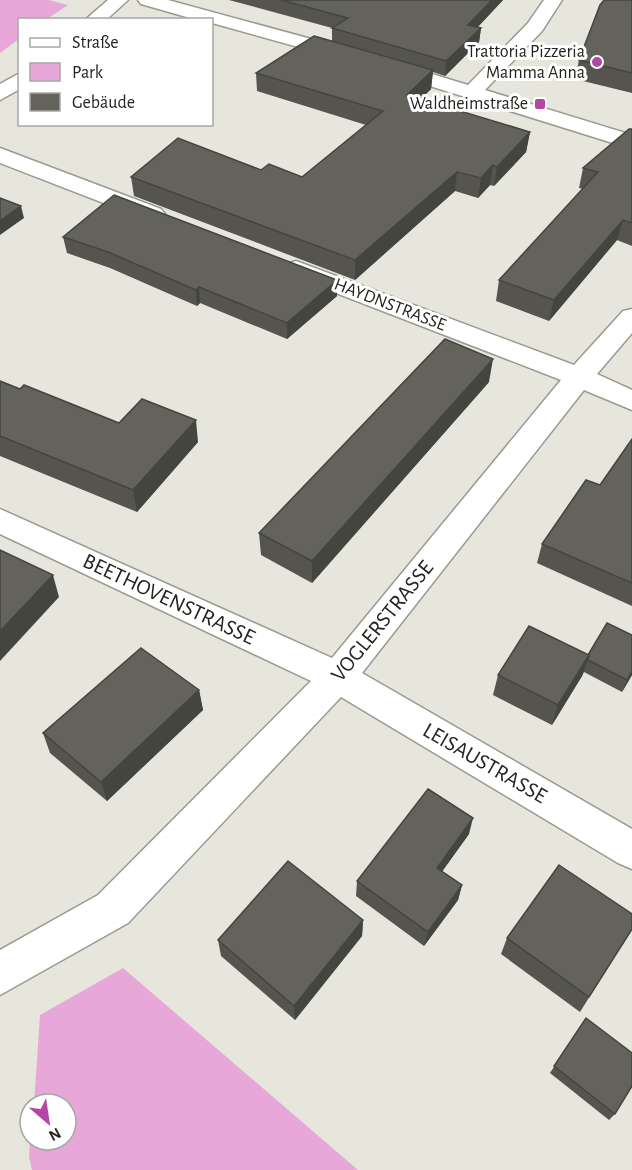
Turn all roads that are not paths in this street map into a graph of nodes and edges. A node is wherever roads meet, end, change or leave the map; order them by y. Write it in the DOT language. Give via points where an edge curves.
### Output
graph roads {
  1 [pos="119,0"];
  2 [pos="147,0"];
  3 [pos="553,0"];
  4 [pos="96,18"];
  5 [pos="213,18"];
  6 [pos="213,18"];
  7 [pos="18,80"];
  8 [pos="0,94"];
  9 [pos="470,94"];
  10 [pos="632,142"];
  11 [pos="0,155"];
  12 [pos="178,224"];
  13 [pos="278,262"];
  14 [pos="632,317"];
  15 [pos="579,377"];
  16 [pos="632,401"];
  17 [pos="0,521"];
  18 [pos="338,677"];
  19 [pos="632,850"];
  20 [pos="0,974"];
  1 -- 4 [label="street"];
  2 -- 6 [label="street"];
  3 -- 9 [label="street" via="535,27"];
  5 -- 9 [label="street" via="363,59"];
  7 -- 8 [label="street"];
  9 -- 10 [label="street"];
  11 -- 12 [label="street"];
  13 -- 15 [label="street, HAYDNSTRASSE"];
  14 -- 15 [label="street, VOGLERSTRASSE"];
  15 -- 16 [label="street, HAYDNSTRASSE"];
  15 -- 18 [label="street, VOGLERSTRASSE"];
  17 -- 18 [label="street, BEETHOVENSTRASSE"];
  18 -- 19 [label="street, LEISAUSTRASSE"];
  18 -- 20 [label="street, VOGLERSTRASSE" via="113,909"];
}
